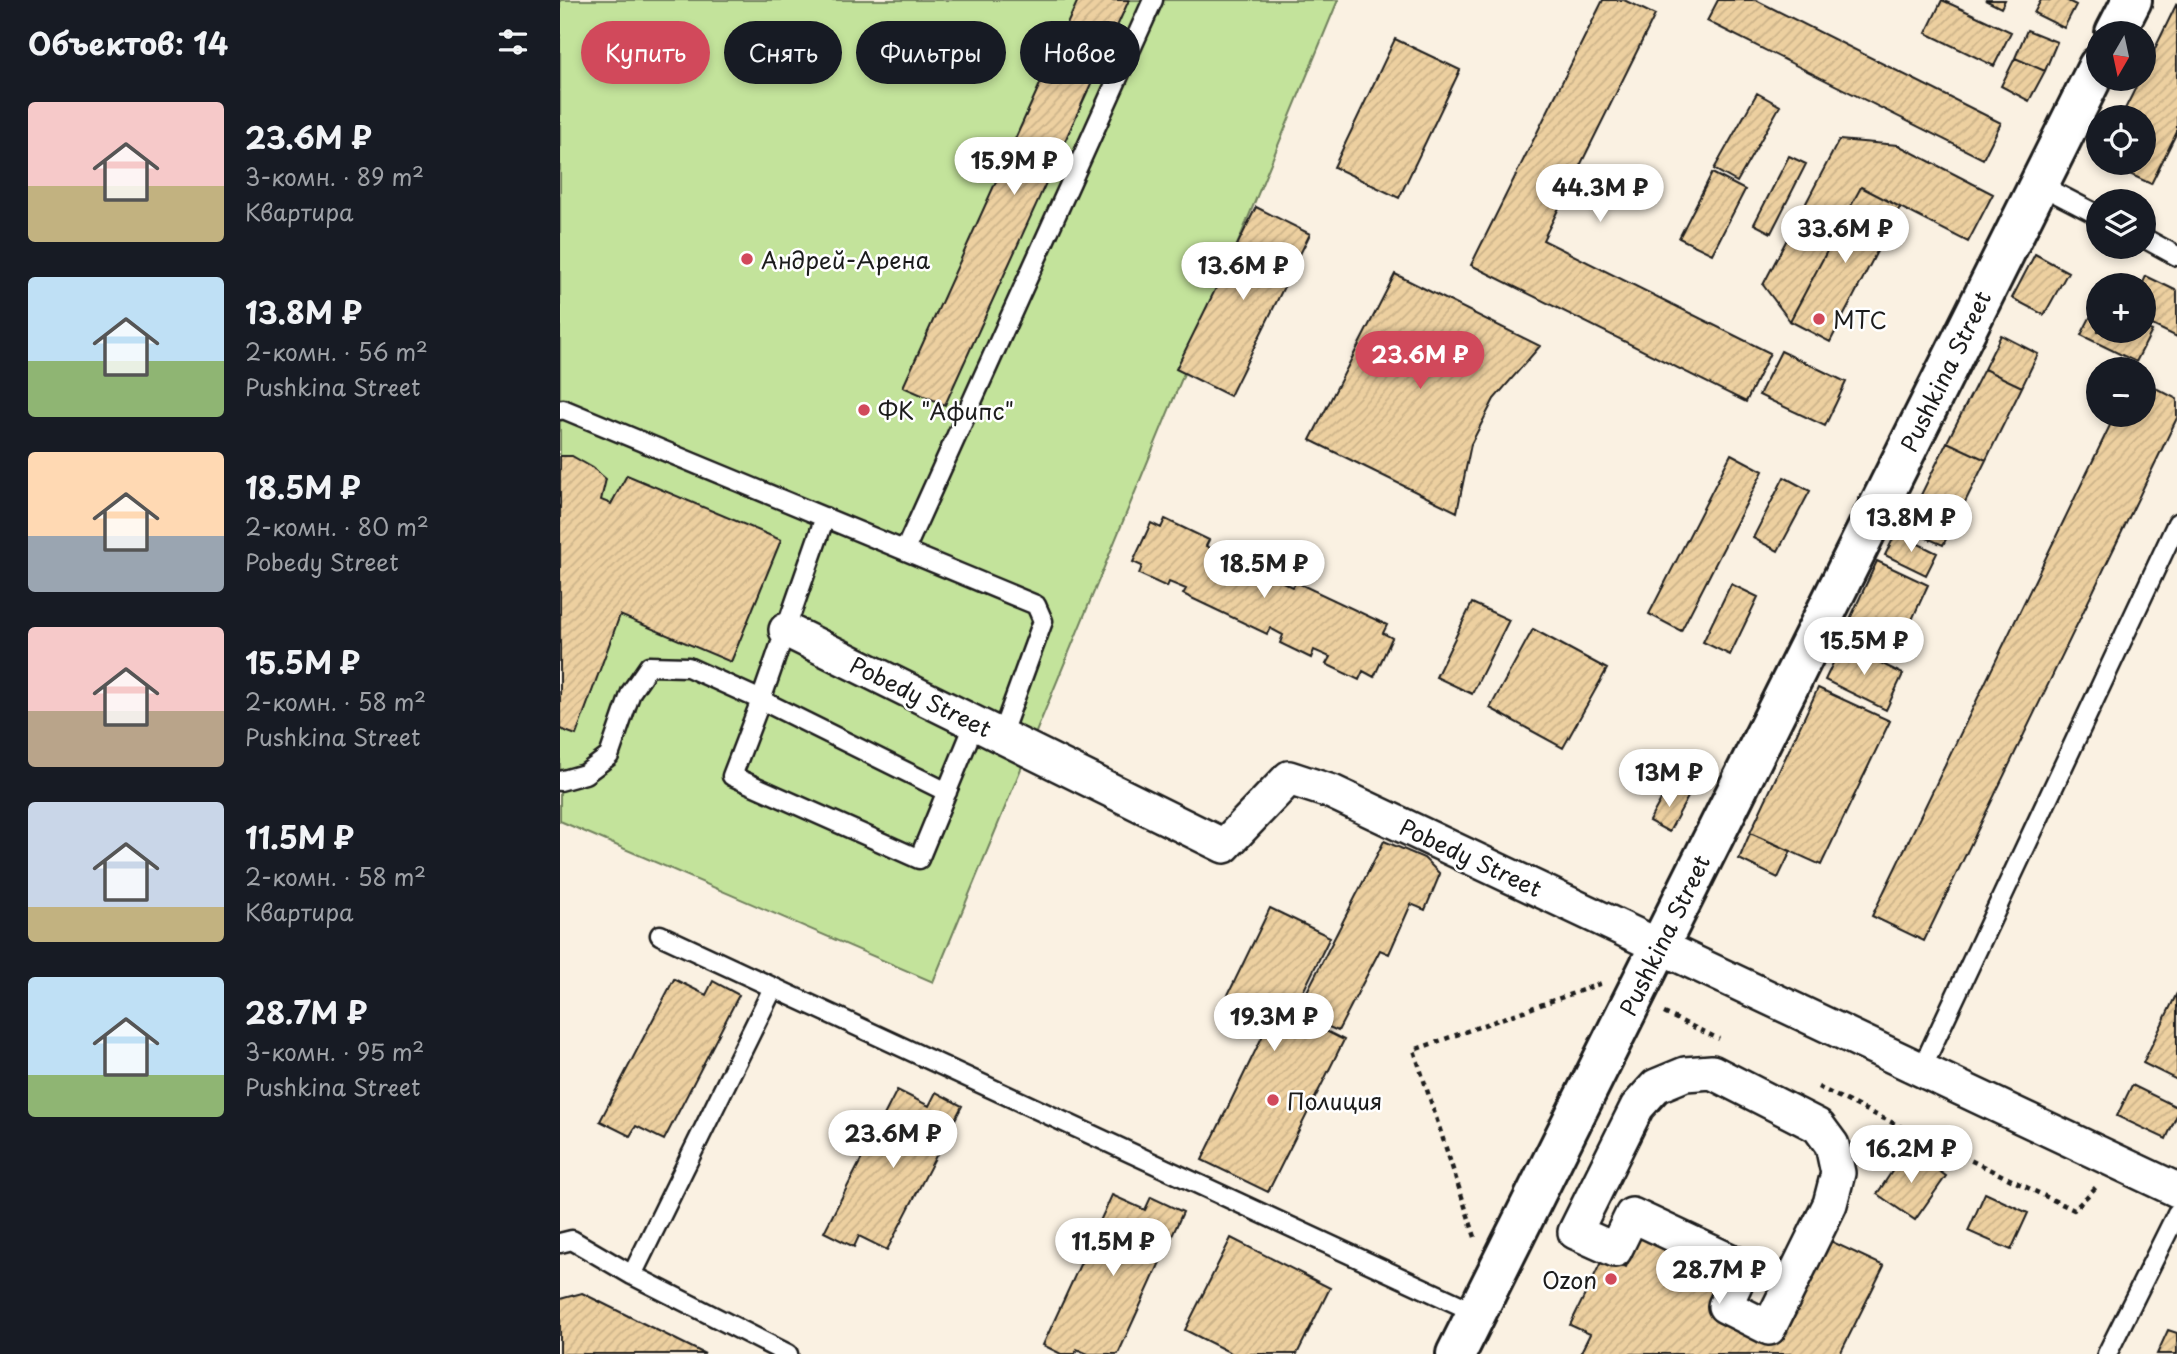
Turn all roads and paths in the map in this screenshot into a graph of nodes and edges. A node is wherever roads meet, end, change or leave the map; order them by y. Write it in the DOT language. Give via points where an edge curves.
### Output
graph roads {
  1 [pos="1153,0"];
  2 [pos="2086,90"];
  3 [pos="2038,184"];
  4 [pos="2086,209"];
  5 [pos="2156,245"];
  6 [pos="2177,256"];
  7 [pos="560,410"];
  8 [pos="825,517"];
  9 [pos="2177,523"];
  10 [pos="905,550"];
  11 [pos="786,630"];
  12 [pos="761,699"];
  13 [pos="988,729"];
  14 [pos="560,781"];
  15 [pos="947,792"];
  16 [pos="660,935"];
  17 [pos="1659,946"];
  18 [pos="772,988"];
  19 [pos="1623,988"];
  20 [pos="1727,1043"];
  21 [pos="1921,1070"];
  22 [pos="1812,1084"];
  23 [pos="2104,1178"];
  24 [pos="2177,1190"];
  25 [pos="2177,1213"];
  26 [pos="1575,1232"];
  27 [pos="1477,1242"];
  28 [pos="560,1243"];
  29 [pos="632,1275"];
  30 [pos="1477,1313"];
  31 [pos="788,1354"];
  32 [pos="1456,1354"];
  33 [pos="2107,1354"];
  1 -- 10 [label="lane"];
  2 -- 3 [label="street, Pushkina Street"];
  3 -- 4 [label="lane"];
  3 -- 17 [label="street, Pushkina Street"];
  5 -- 6 [label="lane"];
  7 -- 8 [label="lane"];
  8 -- 10 [label="lane"];
  8 -- 11 [label="lane"];
  9 -- 21 [label="lane"];
  10 -- 13 [label="lane" via="1036,605 1043,621"];
  11 -- 12 [label="lane"];
  11 -- 13 [label="street, Pobedy Street"];
  12 -- 14 [label="lane" via="688,667 649,666 631,692 609,756 585,774"];
  12 -- 15 [label="lane"];
  12 -- 15 [label="lane" via="732,776 919,859"];
  13 -- 15 [label="lane"];
  13 -- 17 [label="street, Pobedy Street" via="1224,846 1289,778 1300,781"];
  16 -- 18 [label="lane"];
  17 -- 19 [label="street, Pushkina Street"];
  17 -- 21 [label="street, Pobedy Street"];
  18 -- 29 [label="lane"];
  18 -- 30 [label="lane"];
  19 -- 20 [label="path"];
  19 -- 27 [label="path" via="1414,1050"];
  19 -- 30 [label="street, Pushkina Street"];
  21 -- 24 [label="street, Pobedy Street"];
  22 -- 23 [label="path" via="2074,1210"];
  25 -- 33 [label="lane"];
  26 -- 26 [label="street" via="1637,1107 1656,1086 1685,1074 1712,1072 1818,1126 1832,1145 1838,1172 1830,1204 1769,1328 1725,1306 1743,1267 1632,1215 1615,1250"];
  28 -- 29 [label="lane" via="572,1240"];
  29 -- 31 [label="lane"];
  30 -- 32 [label="street, Pushkina Street"];
}
